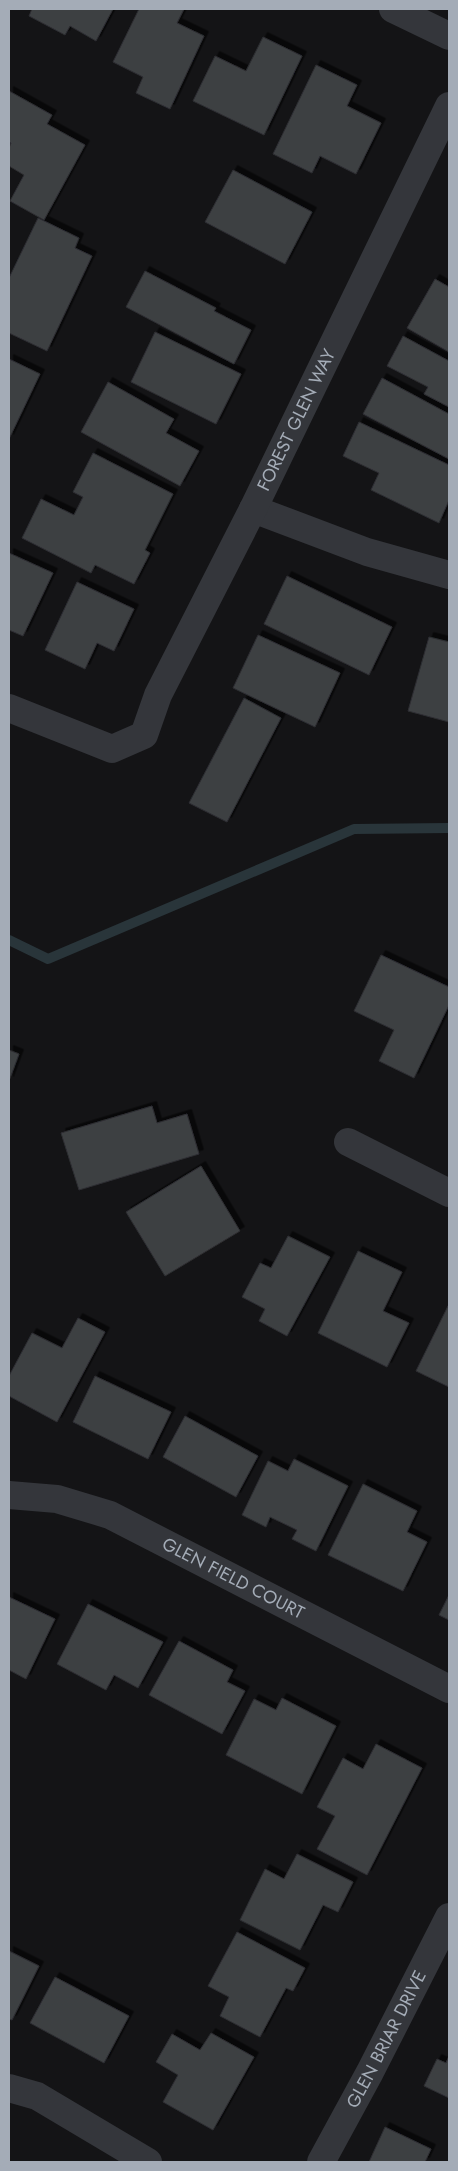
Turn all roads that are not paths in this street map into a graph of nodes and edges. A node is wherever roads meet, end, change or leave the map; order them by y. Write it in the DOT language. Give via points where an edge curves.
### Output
graph roads {
  1 [pos="393,9"];
  2 [pos="449,36"];
  3 [pos="449,106"];
  4 [pos="253,509"];
  5 [pos="449,575"];
  6 [pos="9,708"];
  7 [pos="348,1142"];
  8 [pos="449,1193"];
  9 [pos="9,1495"];
  10 [pos="449,1689"];
  11 [pos="449,1917"];
  12 [pos="9,2088"];
  13 [pos="148,2162"];
  14 [pos="321,2162"];
  1 -- 2 [label="street"];
  3 -- 4 [label="street, FOREST GLEN WAY"];
  4 -- 5 [label="street" via="367,552"];
  4 -- 6 [label="street, FOREST GLEN WAY" via="158,695 144,735 112,749"];
  7 -- 8 [label="street"];
  9 -- 10 [label="street, GLEN FIELD COURT" via="57,1499 110,1515"];
  11 -- 14 [label="street, GLEN BRIAR DRIVE"];
  12 -- 13 [label="street" via="37,2096"];
}
